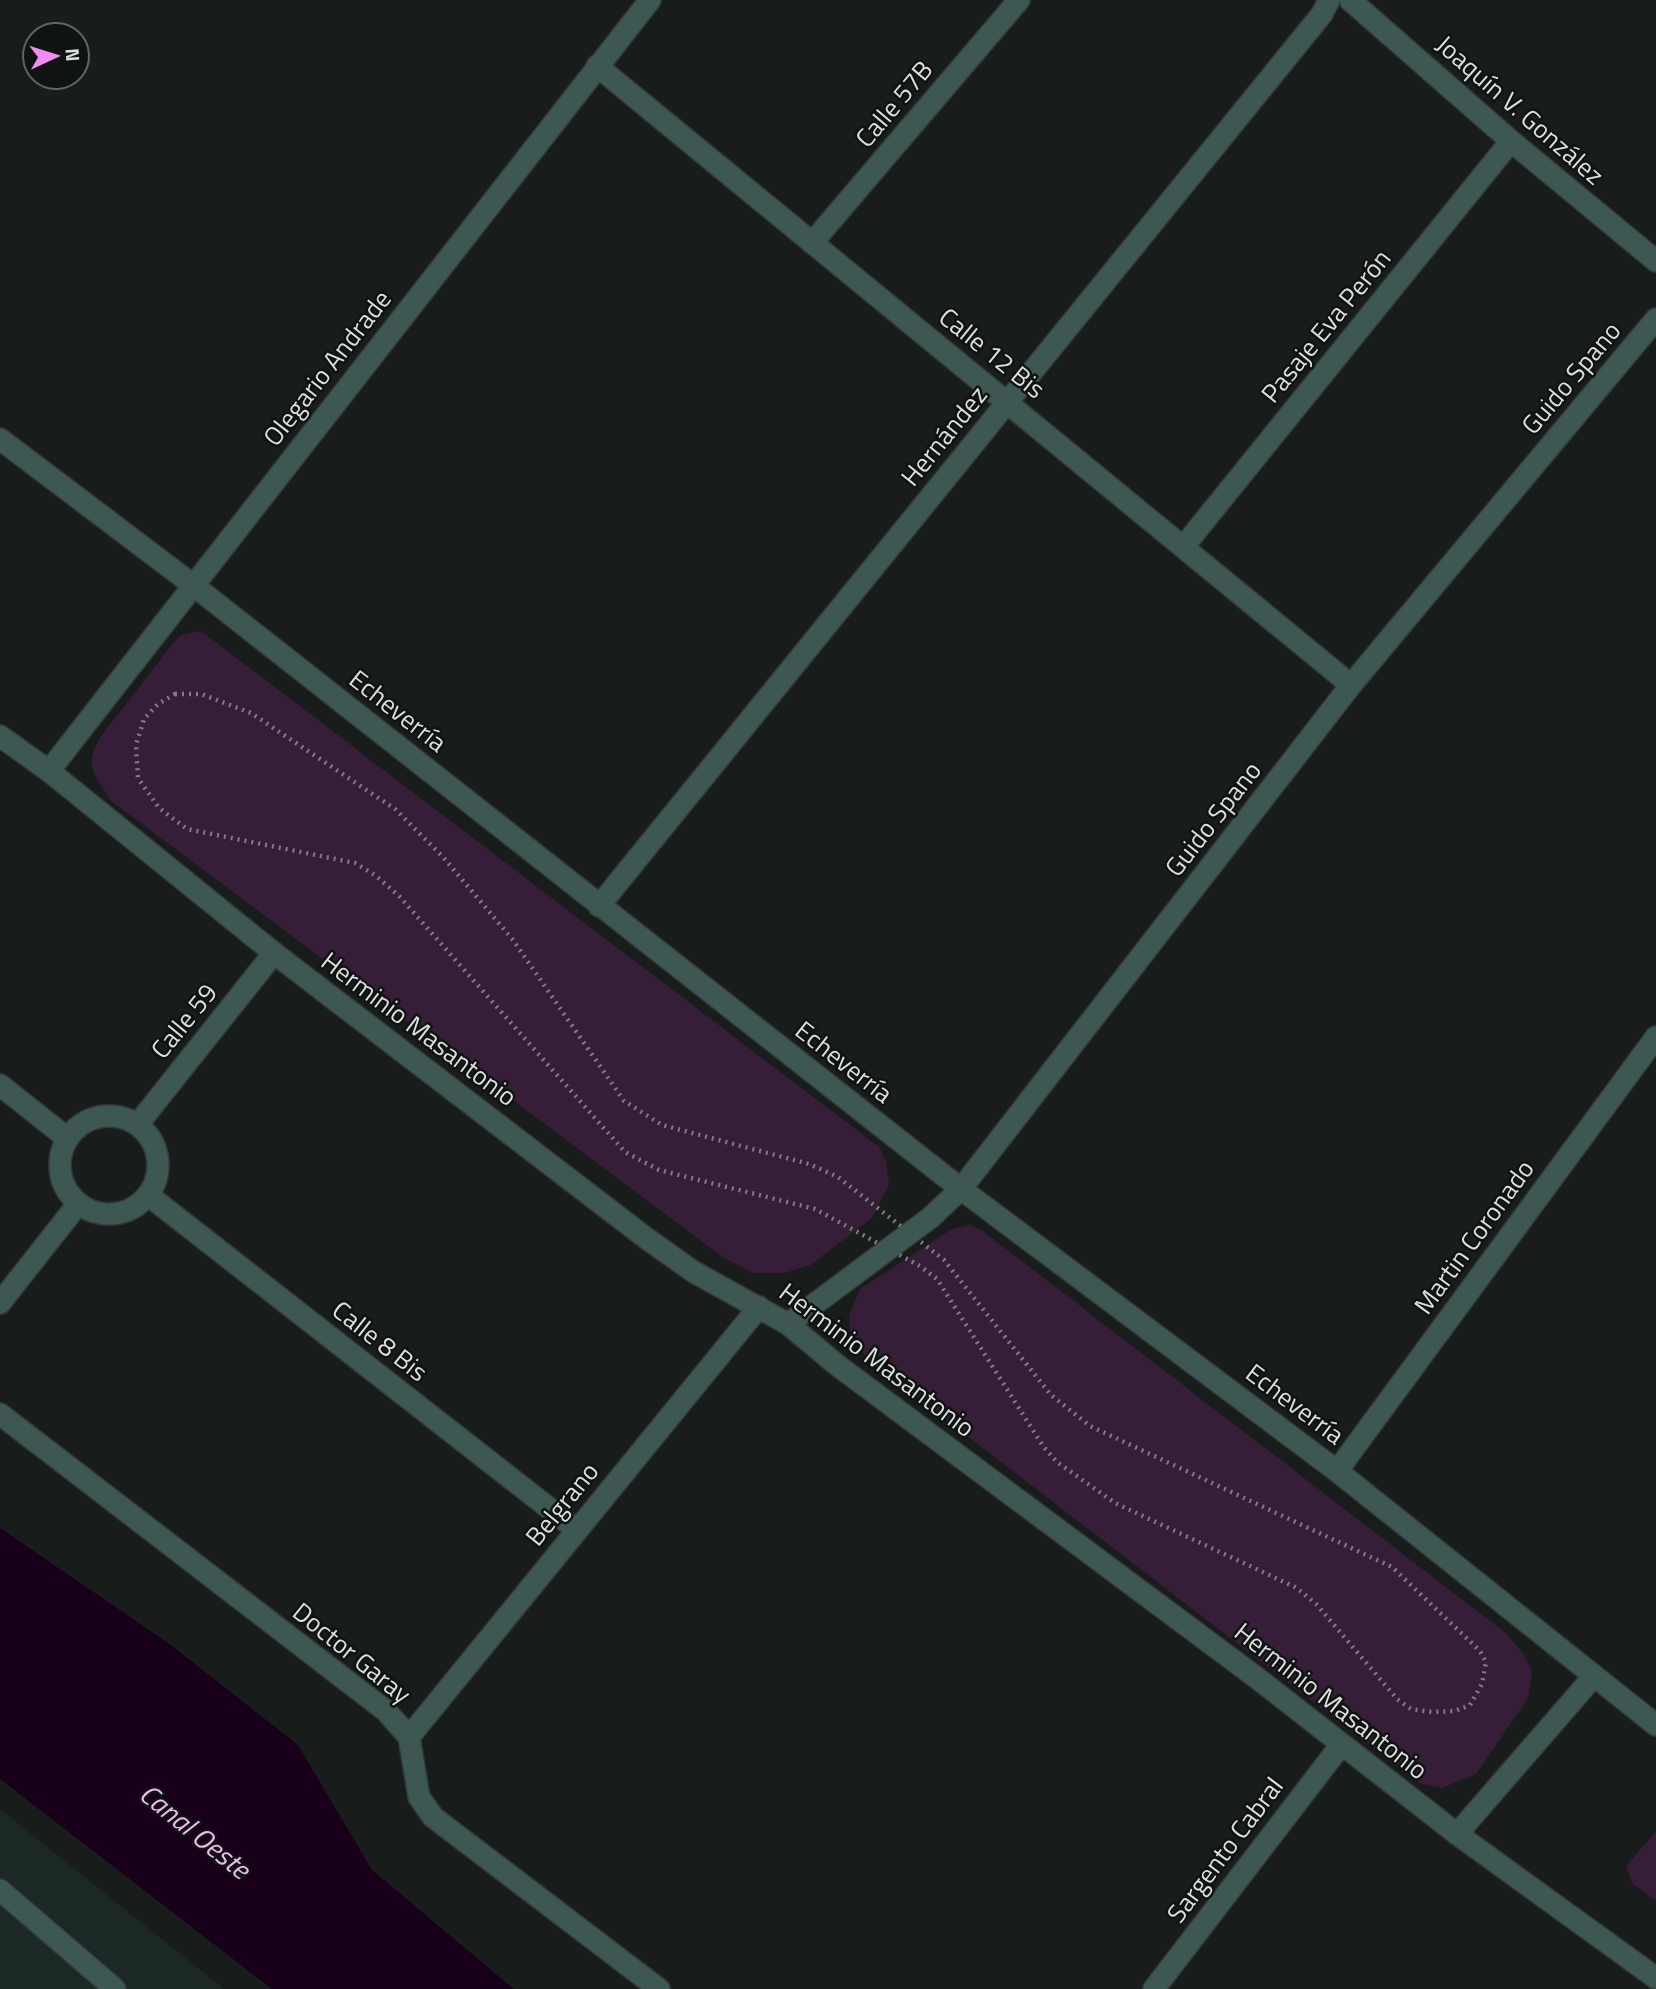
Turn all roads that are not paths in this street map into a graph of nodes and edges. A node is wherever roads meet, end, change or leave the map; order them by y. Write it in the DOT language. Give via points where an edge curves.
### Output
graph roads {
  1 [pos="650,0"];
  2 [pos="1018,0"];
  3 [pos="1329,0"];
  4 [pos="1350,0"];
  5 [pos="597,66"];
  6 [pos="1511,141"];
  7 [pos="812,243"];
  8 [pos="1656,261"];
  9 [pos="1656,319"];
  10 [pos="1008,402"];
  11 [pos="0,439"];
  12 [pos="1184,546"];
  13 [pos="193,585"];
  14 [pos="1351,685"];
  15 [pos="0,736"];
  16 [pos="48,771"];
  17 [pos="599,906"];
  18 [pos="274,954"];
  19 [pos="1656,1037"];
  20 [pos="0,1085"];
  21 [pos="138,1124"];
  22 [pos="66,1138"];
  23 [pos="961,1189"];
  24 [pos="148,1195"];
  25 [pos="78,1204"];
  26 [pos="0,1303"];
  27 [pos="759,1307"];
  28 [pos="788,1324"];
  29 [pos="0,1414"];
  30 [pos="1337,1471"];
  31 [pos="577,1530"];
  32 [pos="1594,1676"];
  33 [pos="1656,1725"];
  34 [pos="409,1738"];
  35 [pos="1341,1745"];
  36 [pos="1457,1834"];
  37 [pos="0,1890"];
  38 [pos="1656,1978"];
  39 [pos="115,1989"];
  40 [pos="659,1989"];
  41 [pos="1154,1989"];
  1 -- 5 [label="street, Olegario Andrade"];
  2 -- 7 [label="street, Calle 57B"];
  3 -- 10 [label="street, Hernández"];
  4 -- 6 [label="street, Joaquín V. González"];
  5 -- 7 [label="street, Calle 12 Bis"];
  5 -- 13 [label="street, Olegario Andrade"];
  6 -- 8 [label="street, Joaquín V. González"];
  6 -- 12 [label="street, Pasaje Eva Perón"];
  7 -- 10 [label="street, Calle 12 Bis"];
  9 -- 14 [label="street, Guido Spano"];
  10 -- 12 [label="street, Calle 12 Bis"];
  10 -- 17 [label="street, Hernández"];
  11 -- 13 [label="street, Echeverría"];
  12 -- 14 [label="street, Calle 12 Bis"];
  13 -- 16 [label="street, Olegario Andrade"];
  13 -- 17 [label="street, Echeverría"];
  14 -- 23 [label="street, Guido Spano"];
  15 -- 16 [label="street, Herminio Masantonio"];
  16 -- 18 [label="street, Herminio Masantonio"];
  17 -- 23 [label="street, Echeverría"];
  18 -- 21 [label="street, Calle 59"];
  18 -- 27 [label="street, Herminio Masantonio" via="646,1238 694,1272"];
  19 -- 30 [label="street, Martin Coronado"];
  20 -- 22 [label="street"];
  21 -- 22 [label="street" via="123,1117 100,1116 78,1126"];
  21 -- 24 [label="street" via="156,1150 158,1166"];
  22 -- 25 [label="street" via="60,1158 61,1180"];
  23 -- 28 [label="street, Guido Spano" via="930,1218"];
  23 -- 30 [label="street, Echeverría"];
  24 -- 25 [label="street" via="122,1213 92,1212"];
  24 -- 31 [label="street, Calle 8 Bis"];
  25 -- 26 [label="street"];
  27 -- 28 [label="street, Herminio Masantonio"];
  27 -- 31 [label="street, Belgrano"];
  28 -- 35 [label="street, Herminio Masantonio"];
  29 -- 34 [label="street, Doctor Garay" via="386,1711"];
  30 -- 32 [label="street, Echeverría"];
  31 -- 34 [label="street, Belgrano"];
  32 -- 33 [label="street, Echeverría"];
  32 -- 36 [label="street"];
  34 -- 40 [label="street, Doctor Garay" via="419,1797 433,1817"];
  35 -- 36 [label="street, Herminio Masantonio"];
  35 -- 41 [label="street, Sargento Cabral"];
  36 -- 38 [label="street, Herminio Masantonio"];
  37 -- 39 [label="street"];
}
